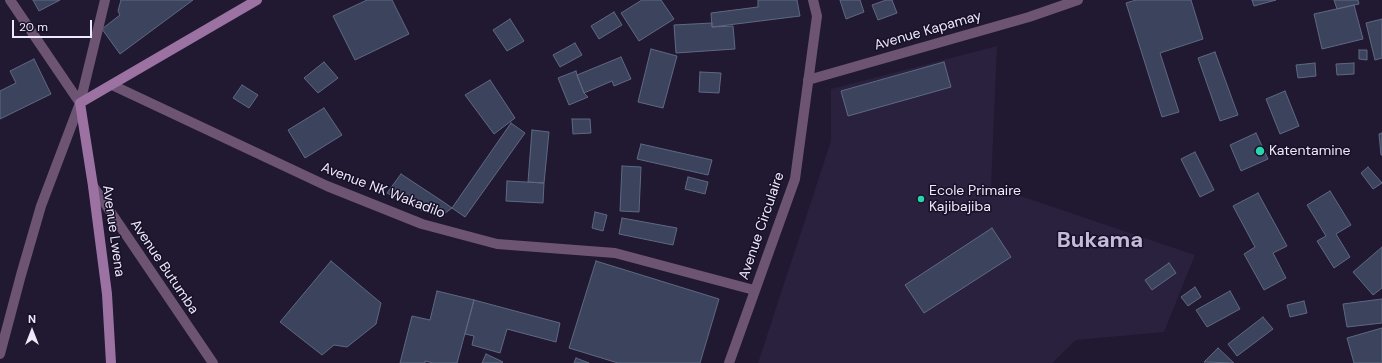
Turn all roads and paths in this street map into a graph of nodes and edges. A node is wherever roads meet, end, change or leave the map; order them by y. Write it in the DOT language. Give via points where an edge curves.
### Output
graph roads {
  1 [pos="10,0"];
  2 [pos="105,0"];
  3 [pos="257,0"];
  4 [pos="813,0"];
  5 [pos="1078,0"];
  6 [pos="808,80"];
  7 [pos="112,85"];
  8 [pos="80,103"];
  9 [pos="93,186"];
  10 [pos="754,290"];
  11 [pos="0,354"];
  12 [pos="111,363"];
  13 [pos="213,363"];
  14 [pos="728,363"];
  1 -- 8 [label="street"];
  2 -- 8 [label="street"];
  3 -- 7 [label="main road"];
  4 -- 6 [label="street, Avenue Circulaire" via="817,16"];
  5 -- 6 [label="street, Avenue Kapamay" via="1029,17"];
  6 -- 10 [label="street, Avenue Circulaire" via="795,179"];
  7 -- 8 [label="main road"];
  7 -- 10 [label="street, Avenue NK Wakadilo" via="327,186 422,224 497,244 615,254"];
  8 -- 9 [label="main road, Avenue Lwena"];
  8 -- 11 [label="street" via="41,206"];
  9 -- 12 [label="main road, Avenue Lwena" via="107,294"];
  9 -- 13 [label="street, Avenue Butumba"];
  10 -- 14 [label="street, Avenue Circulaire"];
}
